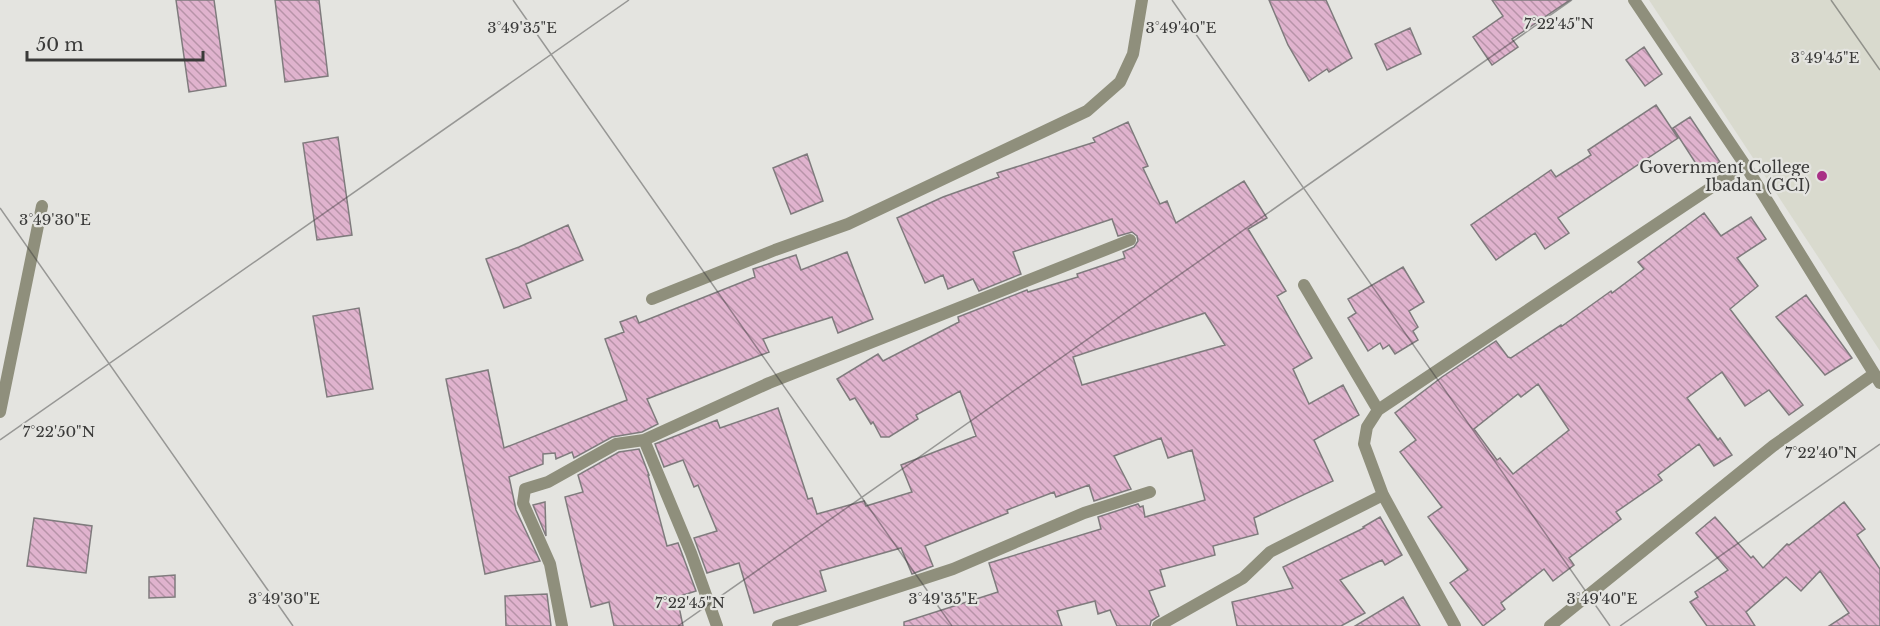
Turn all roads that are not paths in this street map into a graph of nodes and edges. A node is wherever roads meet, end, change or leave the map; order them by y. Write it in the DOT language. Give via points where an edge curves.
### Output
graph roads {
  1 [pos="1142,0"];
  2 [pos="1634,0"];
  3 [pos="1745,165"];
  4 [pos="42,206"];
  5 [pos="1130,240"];
  6 [pos="1304,285"];
  7 [pos="652,299"];
  8 [pos="1877,379"];
  9 [pos="1378,411"];
  10 [pos="0,412"];
  11 [pos="644,440"];
  12 [pos="1150,492"];
  13 [pos="1383,495"];
  14 [pos="562,626"];
  15 [pos="717,626"];
  16 [pos="778,626"];
  17 [pos="1158,626"];
  18 [pos="1455,626"];
  19 [pos="1550,626"];
  1 -- 7 [label="street" via="1132,54 1120,82 1087,111 848,224"];
  2 -- 3 [label="street"];
  3 -- 8 [label="street"];
  3 -- 9 [label="street"];
  4 -- 10 [label="street"];
  5 -- 11 [label="street" via="769,383"];
  6 -- 9 [label="street"];
  8 -- 19 [label="street" via="1773,446"];
  9 -- 13 [label="street" via="1367,427 1364,444"];
  11 -- 14 [label="street" via="616,444 548,482 525,489 523,503 550,564"];
  11 -- 15 [label="street"];
  12 -- 16 [label="street" via="1084,513 953,569"];
  13 -- 17 [label="street" via="1270,552 1243,578"];
  13 -- 18 [label="street"];
}
